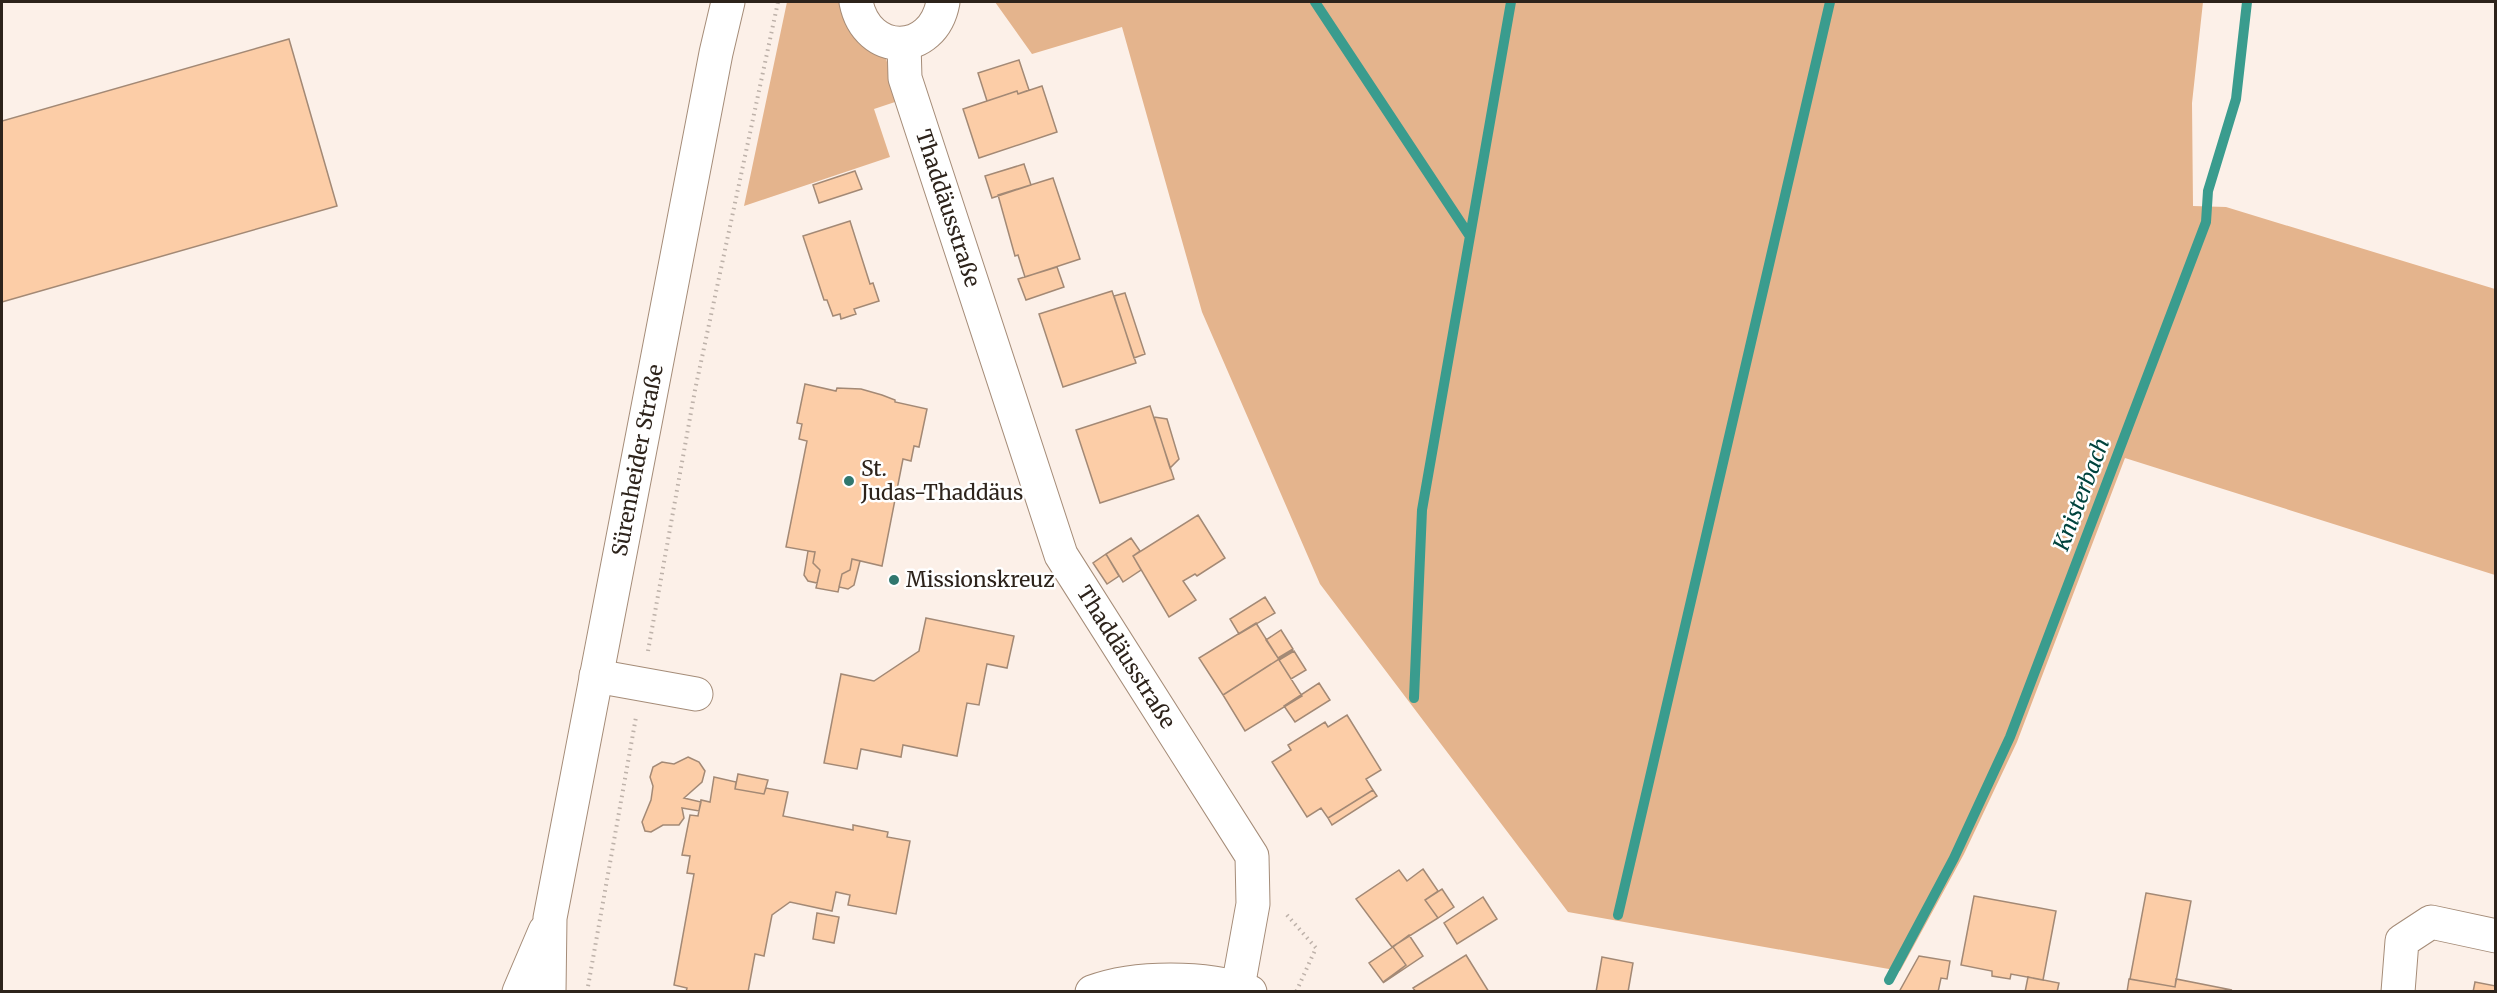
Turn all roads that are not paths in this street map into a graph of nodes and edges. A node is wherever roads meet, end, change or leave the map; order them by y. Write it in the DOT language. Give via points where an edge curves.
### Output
graph roads {
  1 [pos="728,2"];
  2 [pos="856,2"];
  3 [pos="943,2"];
  4 [pos="904,44"];
  5 [pos="596,676"];
  6 [pos="696,694"];
  7 [pos="550,918"];
  8 [pos="2496,936"];
  9 [pos="1244,989"];
  10 [pos="519,992"];
  11 [pos="549,992"];
  12 [pos="1092,992"];
  13 [pos="2398,992"];
  1 -- 5 [label="street, Sürenheider Straße"];
  2 -- 4 [label="street" via="866,27 877,37"];
  3 -- 4 [label="street" via="941,16 932,30"];
  4 -- 9 [label="street, Thaddäusstraße" via="905,78 1061,555 1252,856"];
  5 -- 6 [label="street"];
  5 -- 7 [label="street, Sürenheider Straße"];
  7 -- 10 [label="street, Sürenheider Straße"];
  7 -- 11 [label="street, Sürenheider Straße"];
  8 -- 13 [label="street" via="2431,922 2402,941"];
  9 -- 12 [label="street, Thaddäusstraße" via="1181,979 1107,986"];
}
